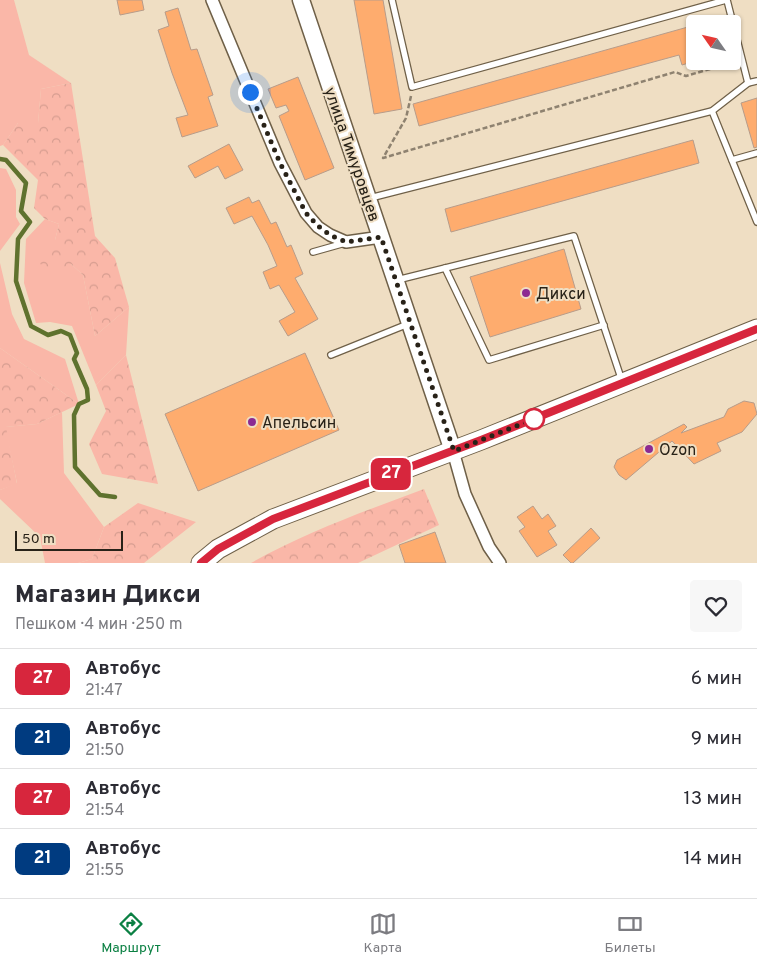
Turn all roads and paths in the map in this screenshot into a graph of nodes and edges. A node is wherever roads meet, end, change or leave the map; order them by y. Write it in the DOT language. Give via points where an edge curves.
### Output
graph roads {
  1 [pos="212,0"];
  2 [pos="301,0"];
  3 [pos="392,0"];
  4 [pos="726,0"];
  5 [pos="742,60"];
  6 [pos="757,80"];
  7 [pos="748,83"];
  8 [pos="412,88"];
  9 [pos="712,111"];
  10 [pos="757,153"];
  11 [pos="732,160"];
  12 [pos="368,198"];
  13 [pos="757,222"];
  14 [pos="381,237"];
  15 [pos="346,242"];
  16 [pos="313,252"];
  17 [pos="446,268"];
  18 [pos="396,281"];
  19 [pos="410,323"];
  20 [pos="604,326"];
  21 [pos="757,329"];
  22 [pos="331,355"];
  23 [pos="623,383"];
  24 [pos="454,451"];
  25 [pos="200,563"];
  26 [pos="500,563"];
  1 -- 15 [label="street" via="280,163 306,213 330,235"];
  2 -- 12 [label="street, улица Тимуровцев"];
  3 -- 8 [label="lane"];
  4 -- 5 [label="lane"];
  4 -- 8 [label="lane"];
  5 -- 7 [label="lane"];
  5 -- 8 [label="path" via="686,76 675,72 383,158 406,118"];
  6 -- 7 [label="lane"];
  7 -- 9 [label="lane"];
  9 -- 11 [label="lane"];
  9 -- 12 [label="lane"];
  10 -- 11 [label="lane"];
  11 -- 13 [label="lane"];
  12 -- 14 [label="street, улица Тимуровцев"];
  14 -- 15 [label="street"];
  14 -- 18 [label="street, улица Тимуровцев"];
  15 -- 16 [label="lane"];
  17 -- 18 [label="lane"];
  17 -- 20 [label="lane" via="489,360"];
  17 -- 20 [label="lane" via="574,236"];
  18 -- 19 [label="street, улица Тимуровцев"];
  19 -- 22 [label="lane"];
  19 -- 24 [label="street, улица Тимуровцев"];
  20 -- 23 [label="lane"];
  21 -- 23 [label="main road"];
  23 -- 24 [label="main road"];
  24 -- 25 [label="main road" via="273,519 218,549"];
  24 -- 26 [label="street" via="465,494 489,547"];
}
